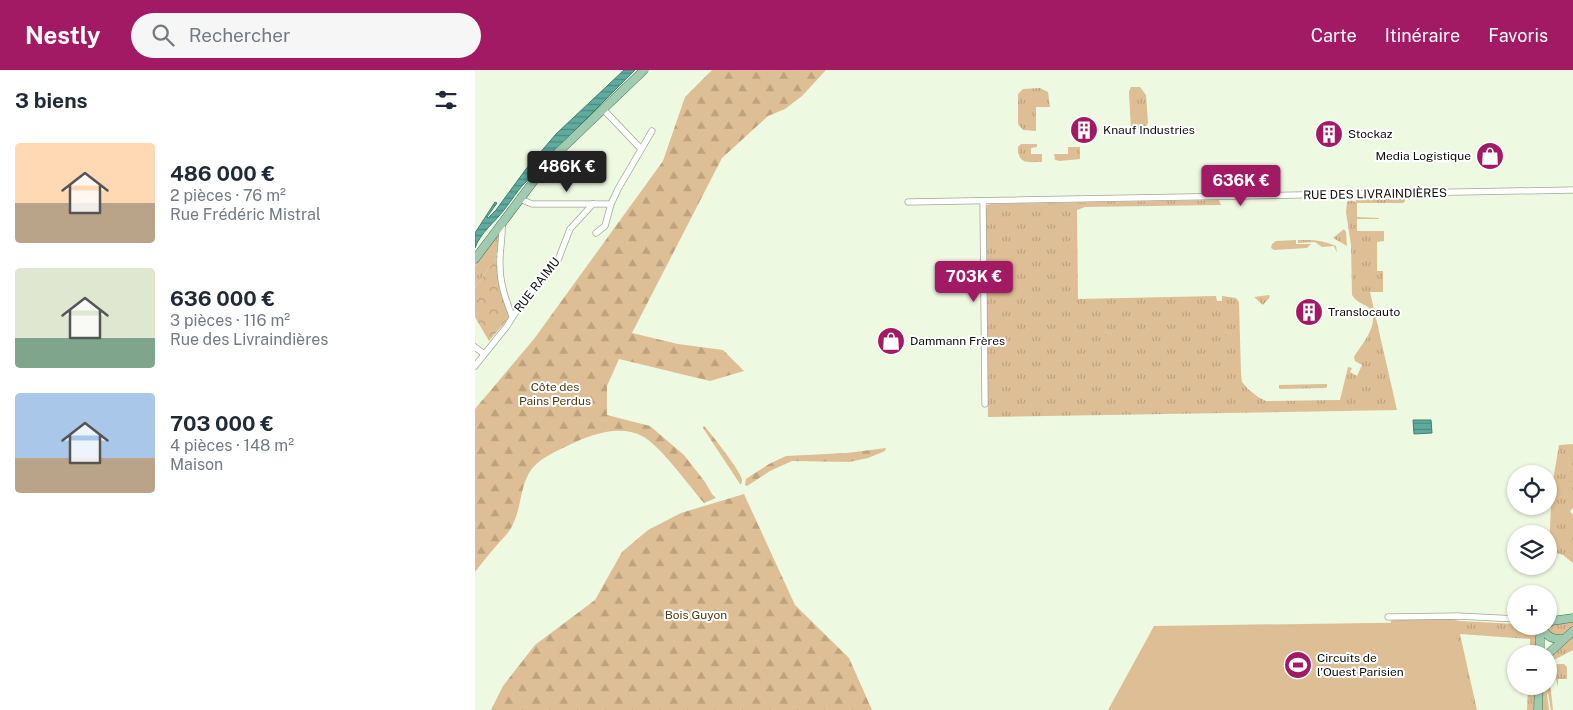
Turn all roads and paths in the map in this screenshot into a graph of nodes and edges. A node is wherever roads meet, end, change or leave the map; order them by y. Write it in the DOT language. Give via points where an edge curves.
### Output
graph roads {
  1 [pos="644,70"];
  2 [pos="603,109"];
  3 [pos="652,130"];
  4 [pos="641,149"];
  5 [pos="1573,189"];
  6 [pos="520,199"];
  7 [pos="983,201"];
  8 [pos="908,202"];
  9 [pos="593,204"];
  10 [pos="611,204"];
  11 [pos="501,223"];
  12 [pos="596,233"];
  13 [pos="475,260"];
  14 [pos="512,316"];
  15 [pos="475,348"];
  16 [pos="484,354"];
  17 [pos="475,366"];
  18 [pos="985,404"];
  19 [pos="1388,617"];
  20 [pos="1573,618"];
  21 [pos="1507,619"];
  22 [pos="1557,622"];
  23 [pos="1573,631"];
  24 [pos="1547,635"];
  25 [pos="1563,639"];
  26 [pos="1557,645"];
  27 [pos="1538,695"];
  28 [pos="1537,710"];
  1 -- 2 [label="main road"];
  2 -- 4 [label="street"];
  2 -- 6 [label="main road" via="548,162"];
  3 -- 4 [label="street"];
  4 -- 10 [label="street"];
  5 -- 7 [label="street, RUE DES LIVRAINDIÈRES"];
  6 -- 9 [label="street" via="533,204"];
  6 -- 11 [label="main road"];
  7 -- 8 [label="street, RUE DES LIVRAINDIÈRES"];
  7 -- 18 [label="street"];
  9 -- 10 [label="street"];
  9 -- 14 [label="street, RUE RAIMU" via="570,229 558,260"];
  10 -- 12 [label="street" via="605,226"];
  11 -- 13 [label="main road"];
  11 -- 14 [label="street" via="500,274"];
  14 -- 16 [label="street, RUE RAIMU"];
  15 -- 16 [label="street"];
  16 -- 17 [label="street, RUE RAIMU"];
  19 -- 21 [label="street"];
  20 -- 22 [label="main road"];
  23 -- 25 [label="main road"];
  24 -- 25 [label="main road"];
  25 -- 26 [label="main road"];
  27 -- 28 [label="main road"];
}
